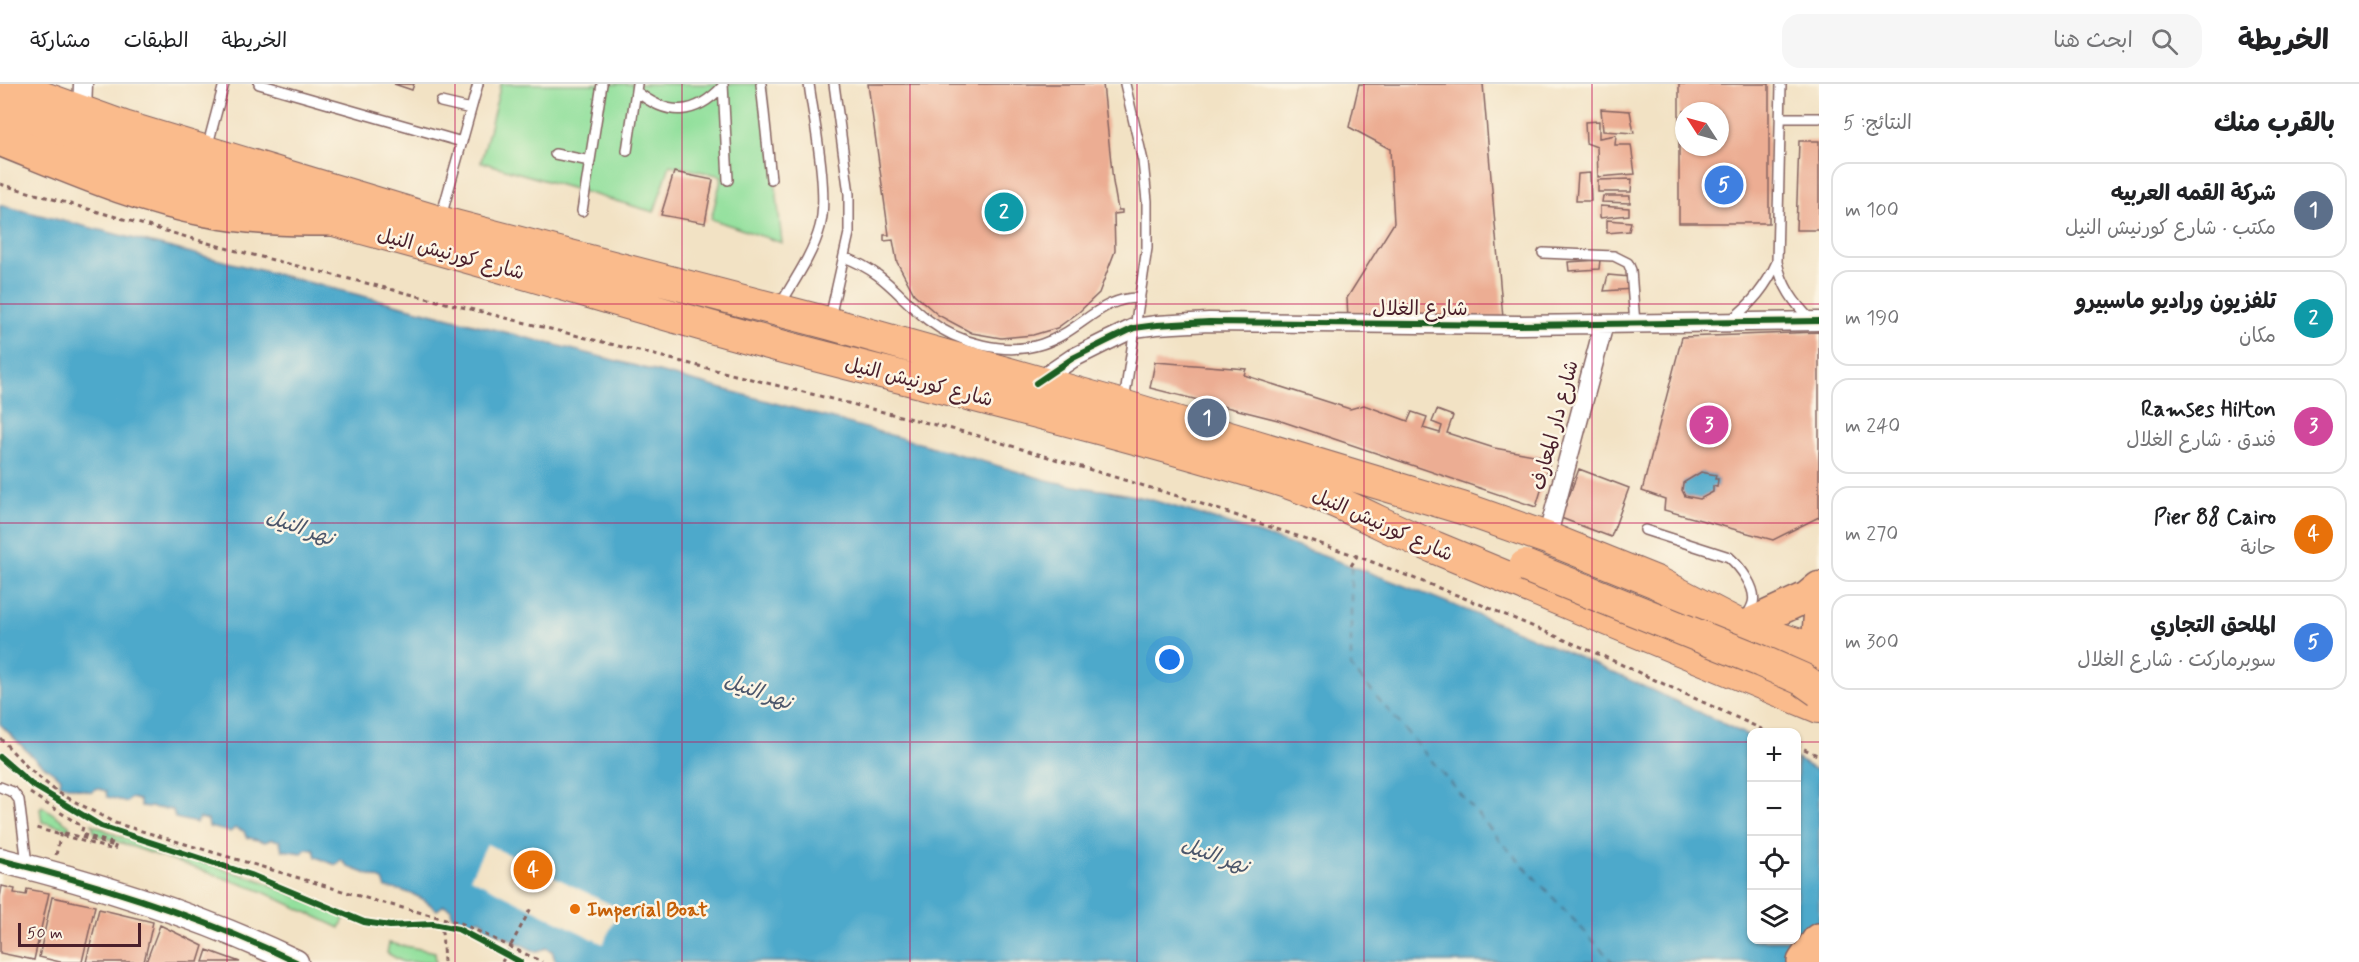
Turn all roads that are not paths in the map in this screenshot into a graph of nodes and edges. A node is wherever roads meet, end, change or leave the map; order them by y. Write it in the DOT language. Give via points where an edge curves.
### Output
graph roads {
  1 [pos="5,84"];
  2 [pos="224,84"];
  3 [pos="259,84"];
  4 [pos="478,84"];
  5 [pos="602,84"];
  6 [pos="761,84"];
  7 [pos="809,84"];
  8 [pos="834,84"];
  9 [pos="1125,84"];
  10 [pos="1781,84"];
  11 [pos="723,85"];
  12 [pos="637,88"];
  13 [pos="83,98"];
  14 [pos="441,102"];
  15 [pos="471,109"];
  16 [pos="0,110"];
  17 [pos="1780,118"];
  18 [pos="1819,118"];
  19 [pos="0,139"];
  20 [pos="462,142"];
  21 [pos="627,151"];
  22 [pos="206,153"];
  23 [pos="555,154"];
  24 [pos="590,161"];
  25 [pos="771,179"];
  26 [pos="728,180"];
  27 [pos="582,211"];
  28 [pos="327,219"];
  29 [pos="440,222"];
  30 [pos="1543,253"];
  31 [pos="844,257"];
  32 [pos="1777,262"];
  33 [pos="1140,298"];
  34 [pos="777,309"];
  35 [pos="1729,322"];
  36 [pos="828,323"];
  37 [pos="1694,323"];
  38 [pos="1816,323"];
  39 [pos="1604,324"];
  40 [pos="1635,324"];
  41 [pos="1134,328"];
  42 [pos="1036,383"];
  43 [pos="1123,406"];
  44 [pos="1341,504"];
  45 [pos="1645,530"];
  46 [pos="1547,538"];
  47 [pos="1819,587"];
  48 [pos="1819,615"];
  49 [pos="1735,623"];
  50 [pos="1817,651"];
  51 [pos="1716,663"];
  52 [pos="1819,691"];
  53 [pos="1819,707"];
  54 [pos="0,787"];
  55 [pos="0,860"];
  56 [pos="27,867"];
  57 [pos="1819,940"];
  58 [pos="296,962"];
  59 [pos="1804,962"];
  1 -- 13 [label="highway, شارع كورنيش النيل"];
  2 -- 22 [label="lane"];
  3 -- 20 [label="lane"];
  4 -- 15 [label="lane"];
  5 -- 24 [label="lane"];
  6 -- 25 [label="lane"];
  7 -- 34 [label="lane" via="822,191 820,226"];
  8 -- 31 [label="lane" via="849,194 849,233"];
  9 -- 33 [label="lane" via="1143,161 1147,201 1147,248"];
  10 -- 17 [label="lane"];
  11 -- 12 [label="lane" via="711,99 682,110 650,103"];
  11 -- 26 [label="lane"];
  12 -- 21 [label="lane"];
  13 -- 22 [label="highway, شارع كورنيش النيل"];
  14 -- 15 [label="lane"];
  15 -- 20 [label="lane"];
  16 -- 28 [label="highway, شارع كورنيش النيل" via="161,169"];
  17 -- 18 [label="lane"];
  17 -- 32 [label="lane"];
  19 -- 28 [label="highway" via="129,190 208,210 263,218"];
  20 -- 29 [label="lane"];
  22 -- 29 [label="highway, شارع كورنيش النيل"];
  23 -- 24 [label="lane"];
  24 -- 27 [label="lane"];
  28 -- 44 [label="highway, شارع كورنيش النيل" via="762,341 1058,416 1283,481"];
  29 -- 34 [label="highway, شارع كورنيش النيل"];
  30 -- 40 [label="lane" via="1614,256 1628,263"];
  31 -- 33 [label="lane" via="888,281 929,321 975,344 1039,345 1060,338 1115,300"];
  31 -- 36 [label="lane"];
  32 -- 35 [label="lane" via="1758,296"];
  32 -- 38 [label="lane" via="1788,293"];
  33 -- 41 [label="lane"];
  34 -- 36 [label="highway, شارع كورنيش النيل"];
  35 -- 37 [label="street, شارع الغلال"];
  35 -- 38 [label="street, شارع الغلال"];
  36 -- 42 [label="highway, شارع كورنيش النيل"];
  37 -- 38 [label="lane" via="1691,332"];
  37 -- 40 [label="street, شارع الغلال"];
  39 -- 40 [label="street, شارع الغلال"];
  39 -- 41 [label="street, شارع الغلال" via="1209,322"];
  39 -- 46 [label="street, شارع دار المعارف"];
  41 -- 42 [label="street, شارع الغلال" via="1073,358"];
  41 -- 43 [label="lane"];
  42 -- 43 [label="highway, شارع كورنيش النيل"];
  43 -- 46 [label="highway, شارع كورنيش النيل" via="1462,508"];
  44 -- 51 [label="highway, شارع كورنيش النيل" via="1413,538"];
  44 -- 52 [label="highway, bridge" via="1429,522 1525,566 1761,661"];
  45 -- 49 [label="lane" via="1730,557 1737,564 1753,592 1753,602"];
  46 -- 49 [label="highway, شارع كورنيش النيل" via="1656,582"];
  47 -- 49 [label="main road" via="1807,597"];
  48 -- 50 [label="main road"];
  49 -- 50 [label="highway, شارع كورنيش النيل"];
  49 -- 51 [label="highway" via="1740,654 1735,663"];
  50 -- 53 [label="main road"];
  51 -- 53 [label="highway, شارع كورنيش النيل"];
  54 -- 56 [label="lane" via="13,792 19,800"];
  55 -- 56 [label="street"];
  56 -- 58 [label="street" via="171,909"];
  57 -- 59 [label="highway"];
}
